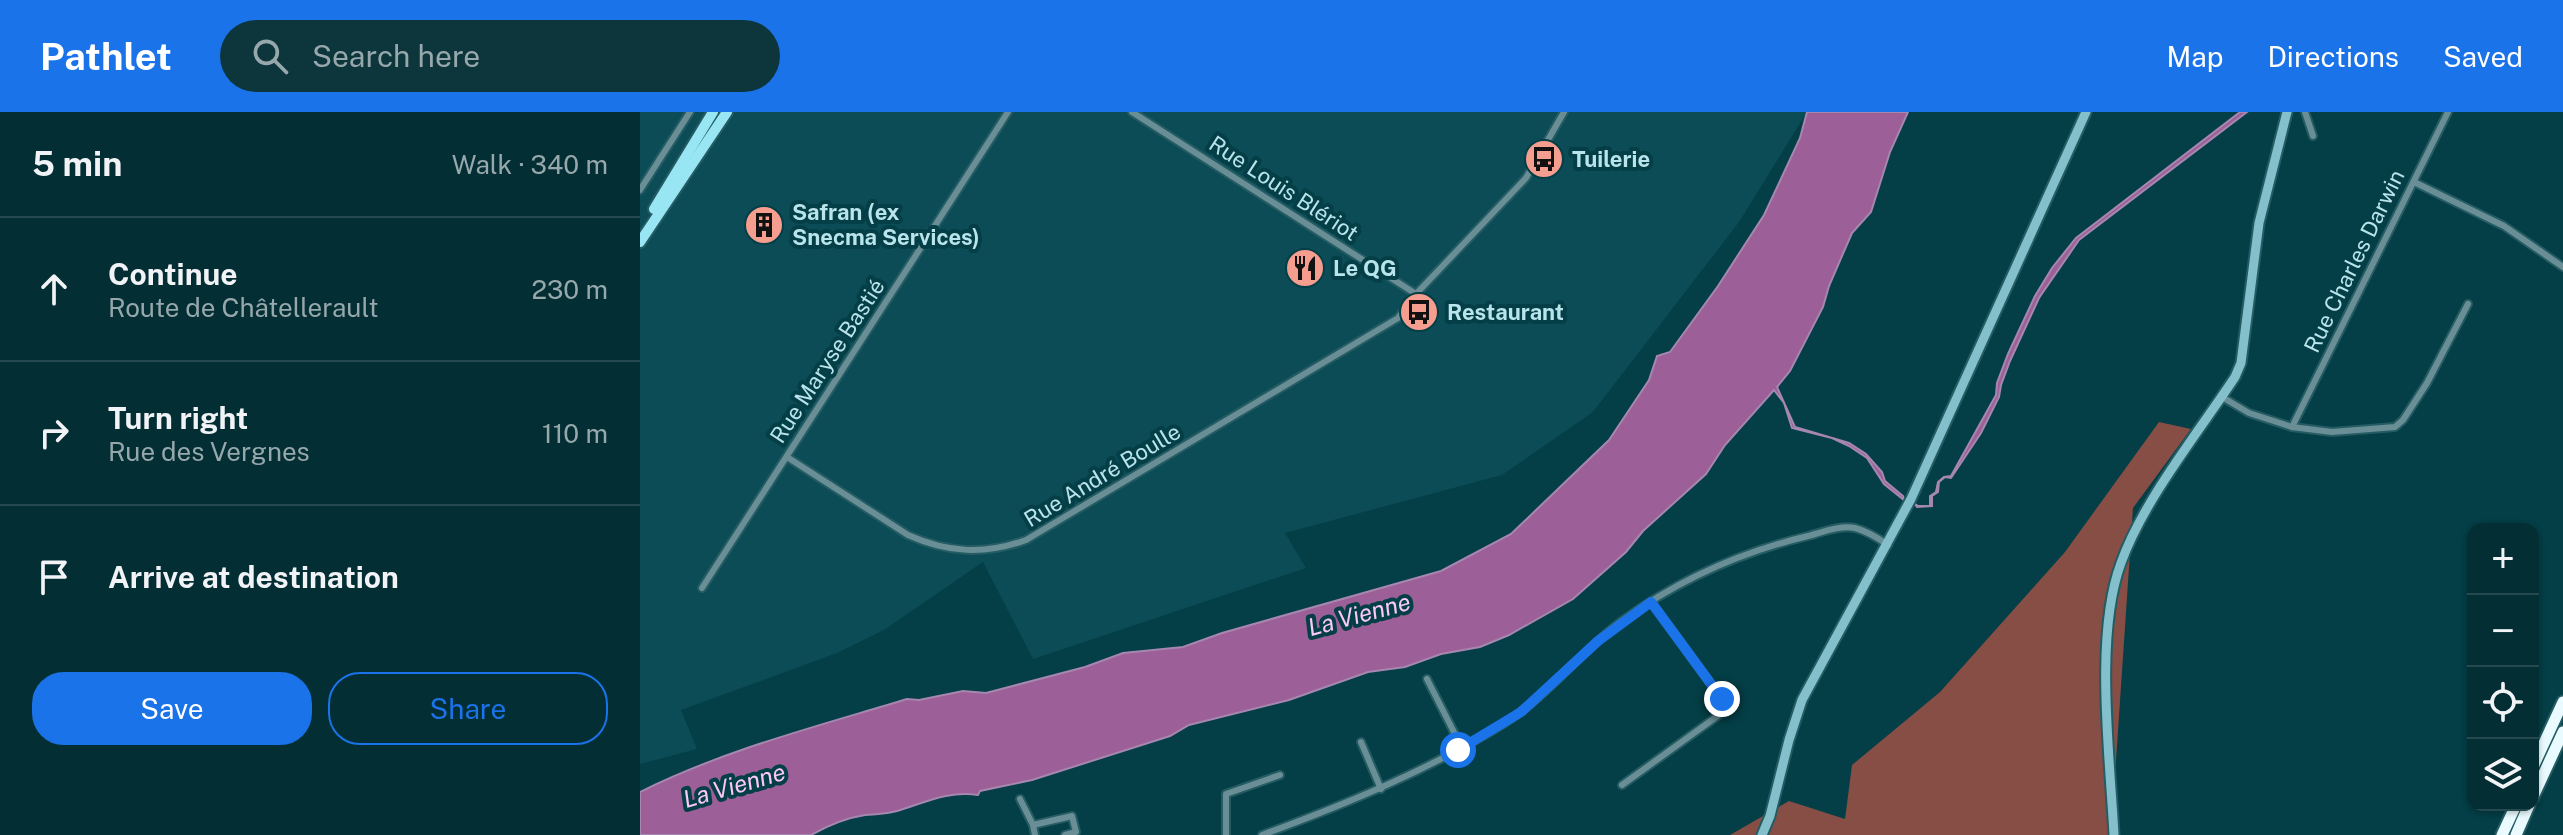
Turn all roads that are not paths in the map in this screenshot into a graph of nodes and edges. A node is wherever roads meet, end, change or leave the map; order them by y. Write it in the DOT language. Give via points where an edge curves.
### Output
graph roads {
  1 [pos="690,112"];
  2 [pos="713,112"];
  3 [pos="727,112"];
  4 [pos="1008,112"];
  5 [pos="1132,112"];
  6 [pos="2086,112"];
  7 [pos="2287,112"];
  8 [pos="2305,112"];
  9 [pos="2448,112"];
  10 [pos="1563,113"];
  11 [pos="2313,136"];
  12 [pos="2414,182"];
  13 [pos="640,190"];
  14 [pos="640,232"];
  15 [pos="640,242"];
  16 [pos="2563,267"];
  17 [pos="1416,294"];
  18 [pos="2468,304"];
  19 [pos="2222,397"];
  20 [pos="2292,427"];
  21 [pos="787,457"];
  22 [pos="1888,545"];
  23 [pos="702,588"];
  24 [pos="1651,602"];
  25 [pos="1427,679"];
  26 [pos="2563,702"];
  27 [pos="2563,732"];
  28 [pos="1361,742"];
  29 [pos="1462,748"];
  30 [pos="2539,754"];
  31 [pos="1280,775"];
  32 [pos="2539,784"];
  33 [pos="1622,785"];
  34 [pos="1381,789"];
  35 [pos="1020,799"];
  36 [pos="2513,811"];
  37 [pos="2526,811"];
  38 [pos="1033,825"];
  39 [pos="1035,835"];
  40 [pos="1065,835"];
  41 [pos="1226,835"];
  42 [pos="1262,835"];
  43 [pos="1762,835"];
  44 [pos="2114,835"];
  45 [pos="2502,835"];
  46 [pos="2516,835"];
  1 -- 13 [label="street"];
  2 -- 14 [label="main road"];
  3 -- 15 [label="main road"];
  4 -- 21 [label="street, Rue Maryse Bastié"];
  5 -- 17 [label="street, Rue Louis Blériot"];
  6 -- 22 [label="street"];
  7 -- 19 [label="street" via="2259,223 2241,363"];
  8 -- 11 [label="street"];
  9 -- 12 [label="street, Rue Charles Darwin"];
  10 -- 17 [label="street, Rue André Boulle" via="1526,178"];
  12 -- 16 [label="street" via="2504,226"];
  12 -- 20 [label="street, Rue Charles Darwin"];
  17 -- 21 [label="street, Rue André Boulle" via="1398,318 1042,533 1006,547 974,552 925,543"];
  18 -- 20 [label="street" via="2403,420 2389,429 2332,432"];
  19 -- 20 [label="street" via="2249,413"];
  19 -- 44 [label="street" via="2138,523 2121,562 2108,629"];
  21 -- 23 [label="street, Rue Maryse Bastié"];
  22 -- 24 [label="street" via="1855,528 1776,543 1692,577"];
  22 -- 43 [label="street" via="1802,700"];
  24 -- 29 [label="street" via="1598,641 1521,712"];
  24 -- 33 [label="street" via="1722,699 1723,708"];
  25 -- 29 [label="street"];
  26 -- 30 [label="highway"];
  27 -- 32 [label="highway"];
  28 -- 34 [label="street"];
  29 -- 34 [label="street"];
  31 -- 41 [label="street" via="1226,794"];
  34 -- 42 [label="street"];
  35 -- 38 [label="street"];
  36 -- 45 [label="highway"];
  37 -- 46 [label="highway"];
  38 -- 39 [label="street"];
  38 -- 40 [label="street" via="1072,816 1076,832"];
}
